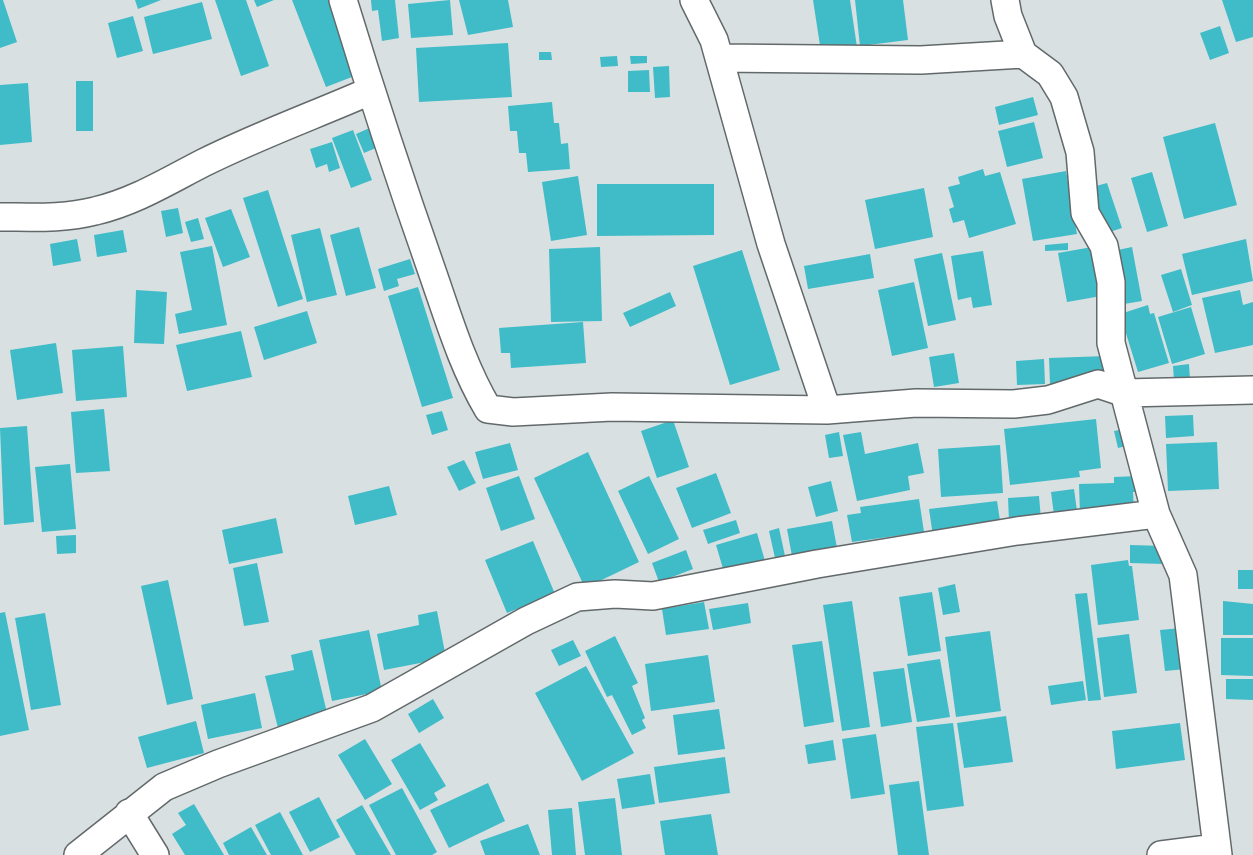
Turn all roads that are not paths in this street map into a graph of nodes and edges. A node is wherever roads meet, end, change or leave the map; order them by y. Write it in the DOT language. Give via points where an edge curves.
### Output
graph roads {
  1 [pos="344,0"];
  2 [pos="694,0"];
  3 [pos="1005,0"];
  4 [pos="1023,54"];
  5 [pos="719,58"];
  6 [pos="370,91"];
  7 [pos="0,217"];
  8 [pos="1253,390"];
  9 [pos="1125,393"];
  10 [pos="827,410"];
  11 [pos="1156,514"];
  12 [pos="129,813"];
  13 [pos="1217,852"];
  14 [pos="78,855"];
  15 [pos="155,855"];
  16 [pos="1161,855"];
  1 -- 6 [label="street"];
  2 -- 5 [label="street"];
  3 -- 4 [label="street"];
  4 -- 5 [label="street" via="921,60"];
  4 -- 9 [label="street" via="1050,74 1064,98 1080,152 1085,213 1104,246 1109,270 1111,343"];
  5 -- 10 [label="street" via="771,244"];
  6 -- 7 [label="street" via="204,163 153,191 111,206 58,217"];
  6 -- 10 [label="street" via="472,383 488,409"];
  8 -- 9 [label="street"];
  9 -- 10 [label="street" via="1098,384 1048,400 1014,404 916,403"];
  9 -- 11 [label="street"];
  11 -- 12 [label="street" via="1017,531 652,596 578,597 526,621 372,708 175,783"];
  11 -- 13 [label="street" via="1183,575"];
  12 -- 14 [label="street"];
  12 -- 15 [label="street"];
  13 -- 16 [label="street"];
}
